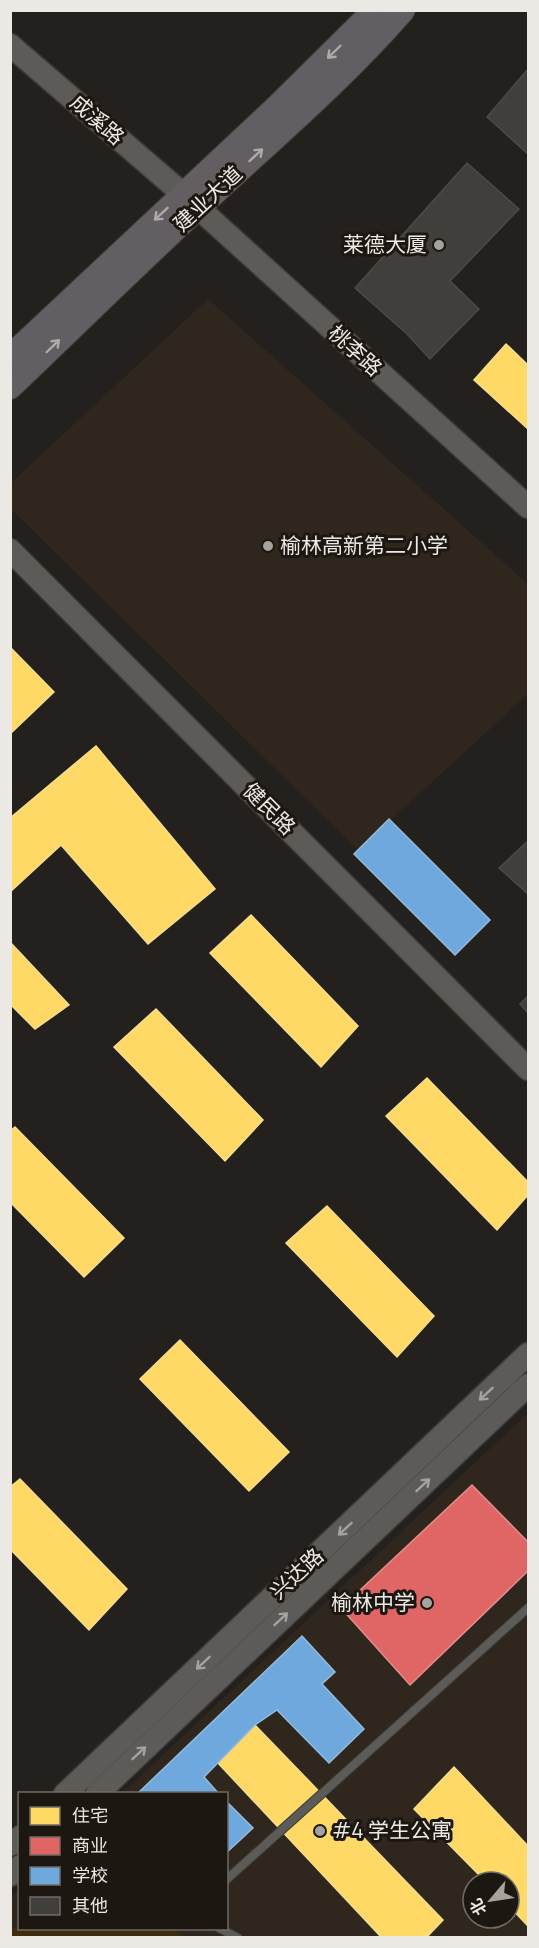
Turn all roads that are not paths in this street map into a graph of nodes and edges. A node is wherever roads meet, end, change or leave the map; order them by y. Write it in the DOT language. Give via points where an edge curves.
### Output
graph roads {
  1 [pos="375,10"];
  2 [pos="403,10"];
  3 [pos="10,45"];
  4 [pos="190,201"];
  5 [pos="10,357"];
  6 [pos="10,387"];
  7 [pos="528,507"];
  8 [pos="10,550"];
  9 [pos="528,1069"];
  10 [pos="528,1354"];
  11 [pos="528,1385"];
  12 [pos="528,1608"];
  13 [pos="70,1792"];
  14 [pos="99,1792"];
  15 [pos="228,1878"];
  16 [pos="221,1930"];
  17 [pos="238,1938"];
  1 -- 4 [label="main road, 建业大道, one-way"];
  4 -- 2 [label="main road, 建业大道, one-way" via="292,121"];
  3 -- 4 [label="main road, 成溪路"];
  4 -- 5 [label="main road, 建业大道, one-way"];
  6 -- 4 [label="main road, 建业大道, one-way"];
  4 -- 7 [label="main road, 桃李路"];
  8 -- 9 [label="main road, 健民路"];
  10 -- 13 [label="main road, 兴达路, one-way"];
  14 -- 11 [label="main road, 兴达路, one-way"];
  12 -- 15 [label="lane"];
  16 -- 17 [label="lane"];
}
